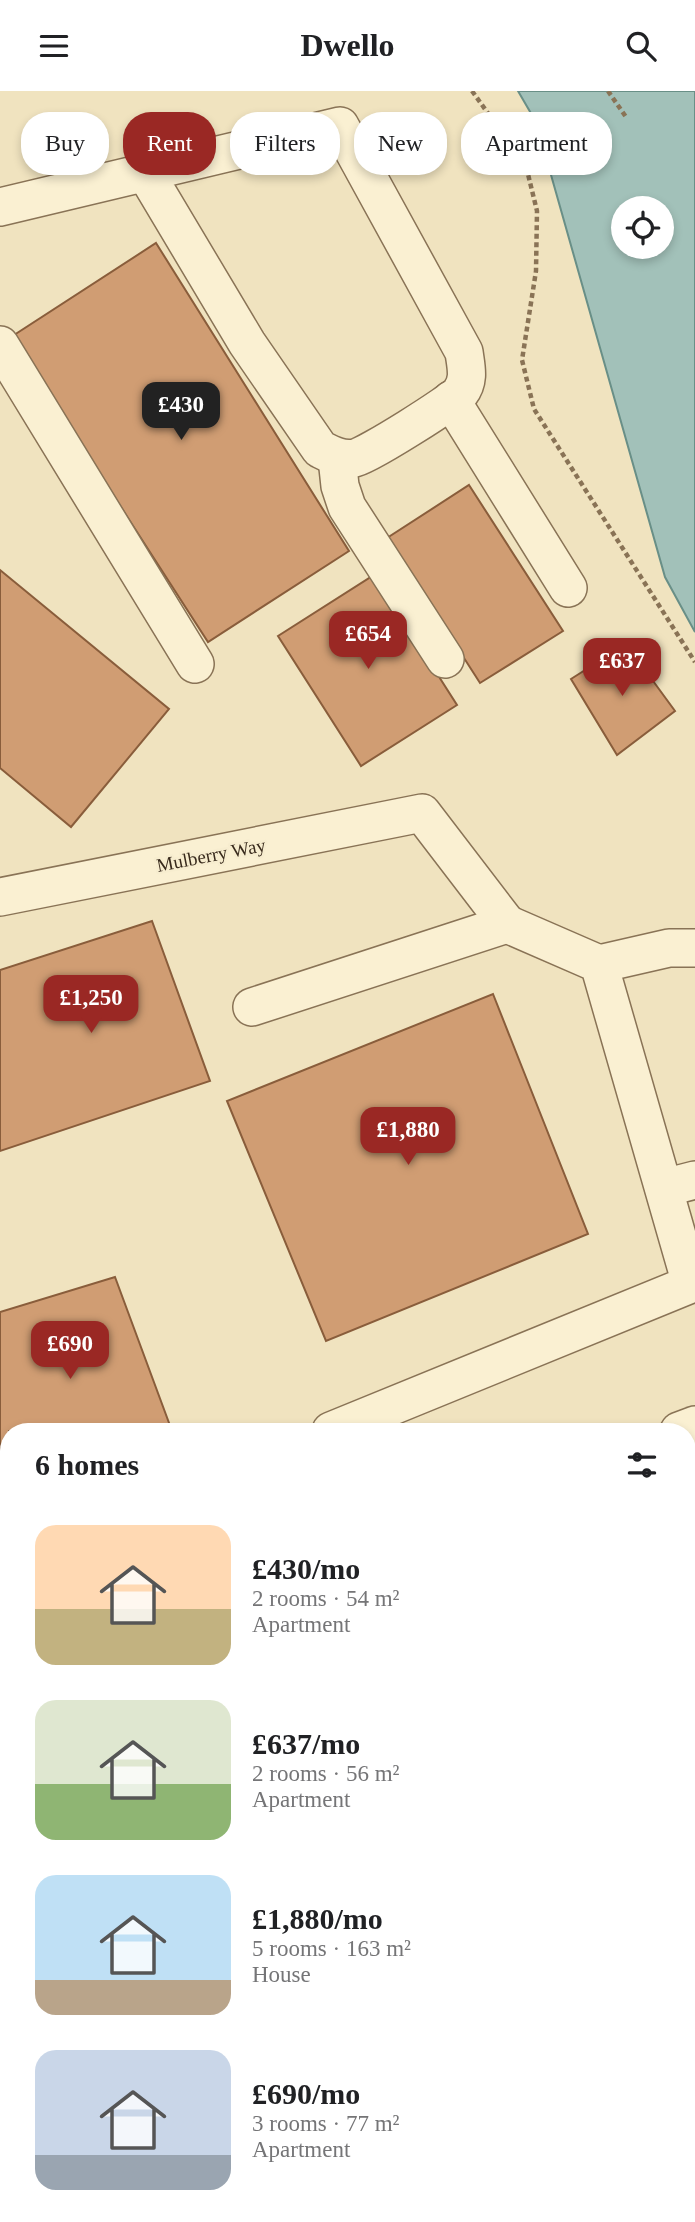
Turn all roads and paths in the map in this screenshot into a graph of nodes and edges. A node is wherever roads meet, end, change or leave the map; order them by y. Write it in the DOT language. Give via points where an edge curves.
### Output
graph roads {
  1 [pos="472,91"];
  2 [pos="608,91"];
  3 [pos="626,117"];
  4 [pos="216,155"];
  5 [pos="133,175"];
  6 [pos="147,175"];
  7 [pos="0,207"];
  8 [pos="0,345"];
  9 [pos="451,400"];
  10 [pos="337,458"];
  11 [pos="568,589"];
  12 [pos="445,659"];
  13 [pos="695,662"];
  14 [pos="195,664"];
  15 [pos="0,897"];
  16 [pos="507,924"];
  17 [pos="695,948"];
  18 [pos="599,964"];
  19 [pos="252,1007"];
  20 [pos="679,1184"];
  21 [pos="351,1423"];
  1 -- 13 [label="path" via="526,166 537,211 536,271 522,360 534,409"];
  2 -- 3 [label="path"];
  4 -- 9 [label="street" via="340,126 464,352 468,378"];
  5 -- 7 [label="street"];
  6 -- 10 [label="street" via="303,427 320,449"];
  8 -- 14 [label="street"];
  9 -- 10 [label="street" via="358,458"];
  9 -- 11 [label="street"];
  10 -- 12 [label="street" via="340,486 355,521"];
  15 -- 16 [label="street, Mulberry Way" via="422,813"];
  16 -- 18 [label="street"];
  16 -- 19 [label="street"];
  17 -- 18 [label="street" via="669,948"];
  18 -- 20 [label="street"];
  20 -- 21 [label="street" via="691,1284"];
}
